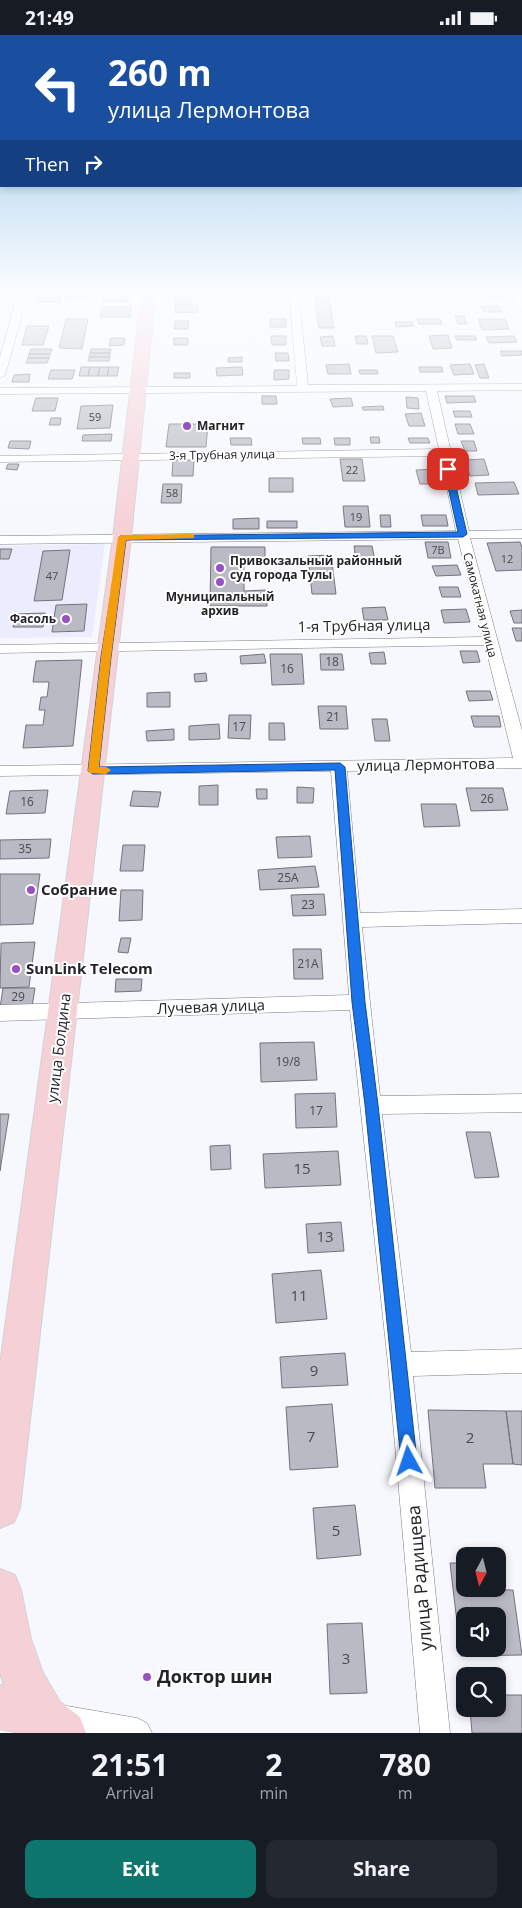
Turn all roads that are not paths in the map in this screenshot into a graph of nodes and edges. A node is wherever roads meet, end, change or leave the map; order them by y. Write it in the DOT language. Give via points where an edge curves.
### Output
graph roads {
  1 [pos="140,369"];
  2 [pos="302,369"];
  3 [pos="522,387"];
  4 [pos="431,388"];
  5 [pos="304,389"];
  6 [pos="0,391"];
  7 [pos="137,391"];
  8 [pos="445,452"];
  9 [pos="131,456"];
  10 [pos="0,459"];
  11 [pos="463,534"];
  12 [pos="522,534"];
  13 [pos="122,537"];
  14 [pos="0,540"];
  15 [pos="489,641"];
  16 [pos="107,646"];
  17 [pos="0,649"];
  18 [pos="522,762"];
  19 [pos="340,767"];
  20 [pos="0,771"];
  21 [pos="93,771"];
  22 [pos="522,917"];
  23 [pos="352,921"];
  24 [pos="359,1002"];
  25 [pos="64,1011"];
  26 [pos="0,1013"];
  27 [pos="522,1103"];
  28 [pos="372,1105"];
  29 [pos="522,1361"];
  30 [pos="400,1364"];
  31 [pos="0,1508"];
  32 [pos="0,1591"];
  33 [pos="0,1707"];
  34 [pos="54,1725"];
  35 [pos="136,1733"];
  36 [pos="435,1733"];
  1 -- 7 [label="main road, улица Болдина"];
  2 -- 5 [label="street"];
  3 -- 4 [label="street"];
  4 -- 5 [label="street"];
  4 -- 8 [label="street, Самокатная улица"];
  5 -- 7 [label="street"];
  6 -- 7 [label="street"];
  7 -- 9 [label="main road, улица Болдина"];
  8 -- 9 [label="street, 3-я Трубная улица"];
  8 -- 11 [label="street, Самокатная улица"];
  9 -- 10 [label="street, 3-я Трубная улица"];
  9 -- 13 [label="main road, улица Болдина"];
  11 -- 12 [label="street"];
  11 -- 13 [label="street"];
  11 -- 15 [label="street, Самокатная улица"];
  13 -- 14 [label="street"];
  13 -- 16 [label="main road, улица Болдина"];
  15 -- 16 [label="street, 1-я Трубная улица"];
  15 -- 18 [label="street, Самокатная улица"];
  16 -- 17 [label="street, 1-я Трубная улица"];
  16 -- 21 [label="main road, улица Болдина"];
  18 -- 19 [label="street, улица Лермонтова"];
  19 -- 21 [label="street, улица Лермонтова"];
  19 -- 23 [label="street, улица Радищева"];
  20 -- 21 [label="street, улица Лермонтова"];
  21 -- 25 [label="main road, улица Болдина"];
  22 -- 23 [label="street"];
  23 -- 24 [label="street, улица Радищева"];
  24 -- 25 [label="street, Лучевая улица"];
  24 -- 28 [label="street, улица Радищева"];
  25 -- 26 [label="street, Лучевая улица"];
  25 -- 31 [label="main road, улица Болдина"];
  27 -- 28 [label="street"];
  28 -- 30 [label="street, улица Радищева"];
  29 -- 30 [label="street"];
  30 -- 36 [label="street, улица Радищева"];
  32 -- 34 [label="main road" via="10,1639 25,1684"];
  33 -- 34 [label="main road"];
  34 -- 35 [label="street"];
}
